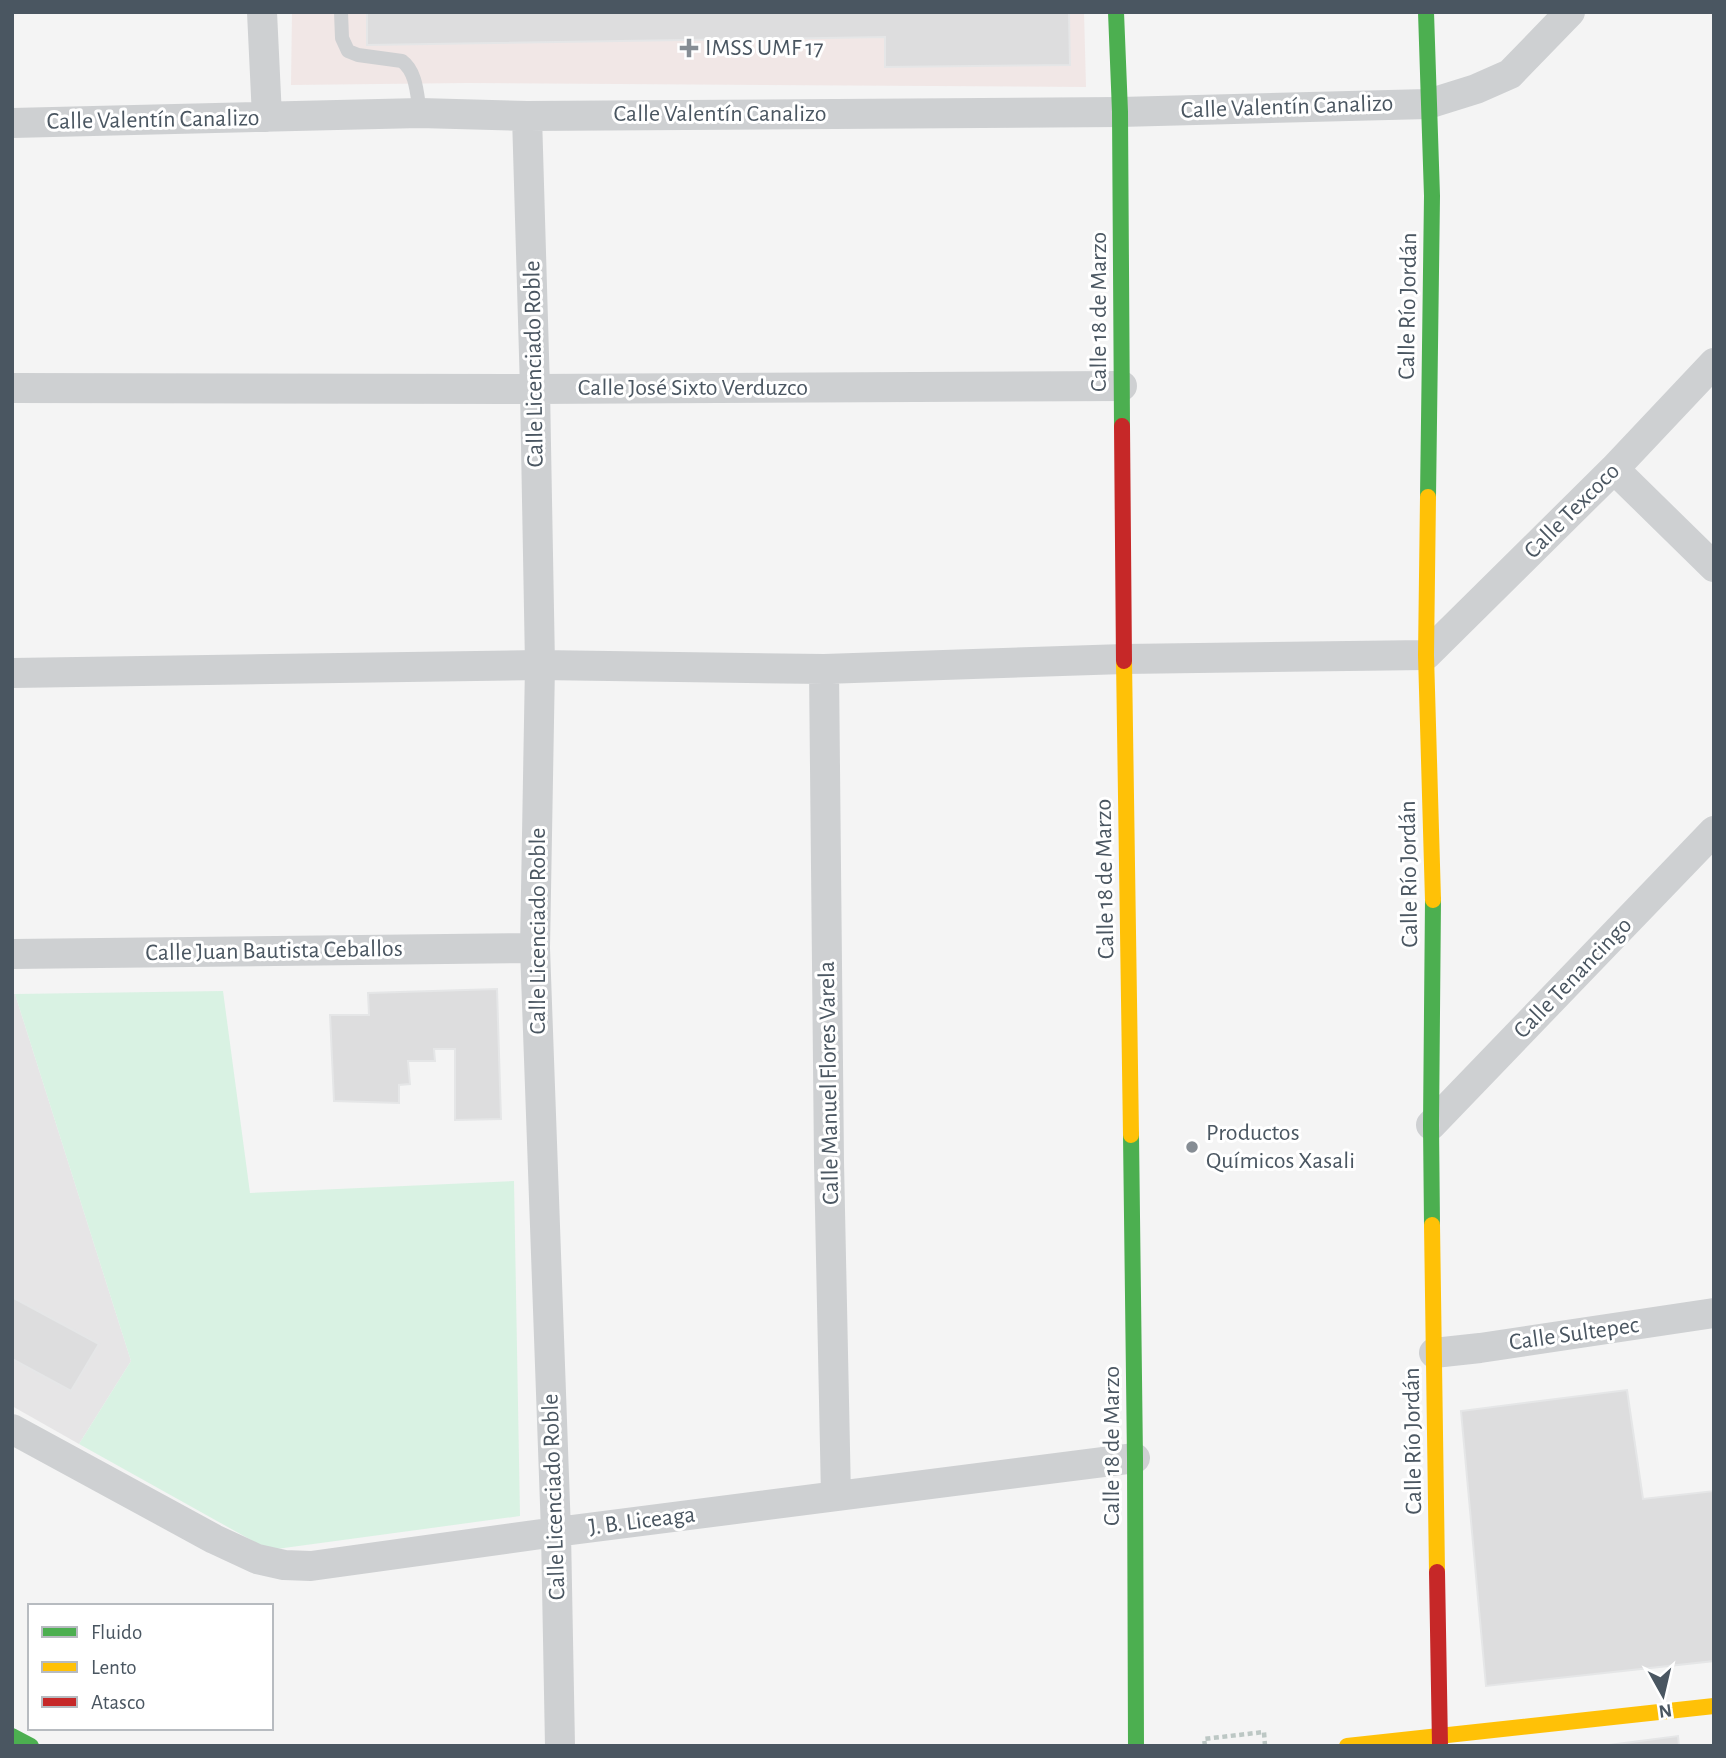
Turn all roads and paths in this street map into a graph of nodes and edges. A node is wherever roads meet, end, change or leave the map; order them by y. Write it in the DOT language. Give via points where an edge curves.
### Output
graph roads {
  1 [pos="262,12"];
  2 [pos="341,12"];
  3 [pos="1116,12"];
  4 [pos="1426,12"];
  5 [pos="1570,12"];
  6 [pos="1428,104"];
  7 [pos="1120,112"];
  8 [pos="420,113"];
  9 [pos="527,116"];
  10 [pos="267,117"];
  11 [pos="12,123"];
  12 [pos="1714,363"];
  13 [pos="1122,386"];
  14 [pos="12,388"];
  15 [pos="535,389"];
  16 [pos="1614,469"];
  17 [pos="1714,568"];
  18 [pos="1426,655"];
  19 [pos="1124,659"];
  20 [pos="540,665"];
  21 [pos="824,669"];
  22 [pos="12,673"];
  23 [pos="1714,831"];
  24 [pos="535,948"];
  25 [pos="12,954"];
  26 [pos="1431,1125"];
  27 [pos="1714,1313"];
  28 [pos="1434,1353"];
  29 [pos="12,1429"];
  30 [pos="1135,1458"];
  31 [pos="836,1496"];
  32 [pos="556,1532"];
  33 [pos="1714,1706"];
  34 [pos="12,1736"];
  35 [pos="1439,1740"];
  36 [pos="30,1746"];
  37 [pos="560,1746"];
  38 [pos="1136,1746"];
  39 [pos="1205,1746"];
  40 [pos="1265,1746"];
  41 [pos="1347,1746"];
  1 -- 10 [label="street"];
  2 -- 8 [label="lane" via="342,38 348,51 408,65"];
  3 -- 7 [label="street, Calle 18 de Marzo"];
  4 -- 6 [label="street, Calle Río Jordán"];
  5 -- 6 [label="street, Calle Valentín Canalizo" via="1510,74"];
  6 -- 7 [label="street, Calle Valentín Canalizo"];
  6 -- 18 [label="street, Calle Río Jordán" via="1432,196"];
  7 -- 9 [label="street, Calle Valentín Canalizo"];
  7 -- 13 [label="street, Calle 18 de Marzo"];
  8 -- 9 [label="street, Calle Valentín Canalizo"];
  8 -- 10 [label="street, Calle Valentín Canalizo"];
  9 -- 15 [label="street, Calle Licenciado Roble"];
  10 -- 11 [label="street, Calle Valentín Canalizo"];
  12 -- 16 [label="street, Calle Texcoco"];
  13 -- 15 [label="street, Calle José Sixto Verduzco"];
  13 -- 19 [label="street, Calle 18 de Marzo"];
  14 -- 15 [label="street, Calle José Sixto Verduzco"];
  15 -- 20 [label="street, Calle Licenciado Roble"];
  16 -- 17 [label="street"];
  16 -- 18 [label="street, Calle Texcoco"];
  18 -- 19 [label="street"];
  18 -- 26 [label="street, Calle Río Jordán" via="1433,899"];
  19 -- 21 [label="street"];
  19 -- 30 [label="street, Calle 18 de Marzo"];
  20 -- 21 [label="street"];
  20 -- 22 [label="street"];
  20 -- 24 [label="street, Calle Licenciado Roble"];
  21 -- 31 [label="street, Calle Manuel Flores Varela"];
  23 -- 26 [label="street, Calle Tenancingo"];
  24 -- 25 [label="street, Calle Juan Bautista Ceballos"];
  24 -- 32 [label="street, Calle Licenciado Roble"];
  26 -- 28 [label="street, Calle Río Jordán"];
  27 -- 28 [label="street, Calle Sultepec"];
  28 -- 35 [label="street, Calle Río Jordán"];
  29 -- 32 [label="street, J. B. Liceaga" via="214,1539 257,1559 284,1565 338,1563"];
  30 -- 31 [label="street, J. B. Liceaga"];
  30 -- 38 [label="street, Calle 18 de Marzo"];
  31 -- 32 [label="street, J. B. Liceaga"];
  32 -- 37 [label="street, Calle Licenciado Roble"];
  33 -- 35 [label="street"];
  34 -- 36 [label="street"];
  35 -- 41 [label="street"];
  39 -- 40 [label="path" via="1204,1739 1264,1732"];
}
